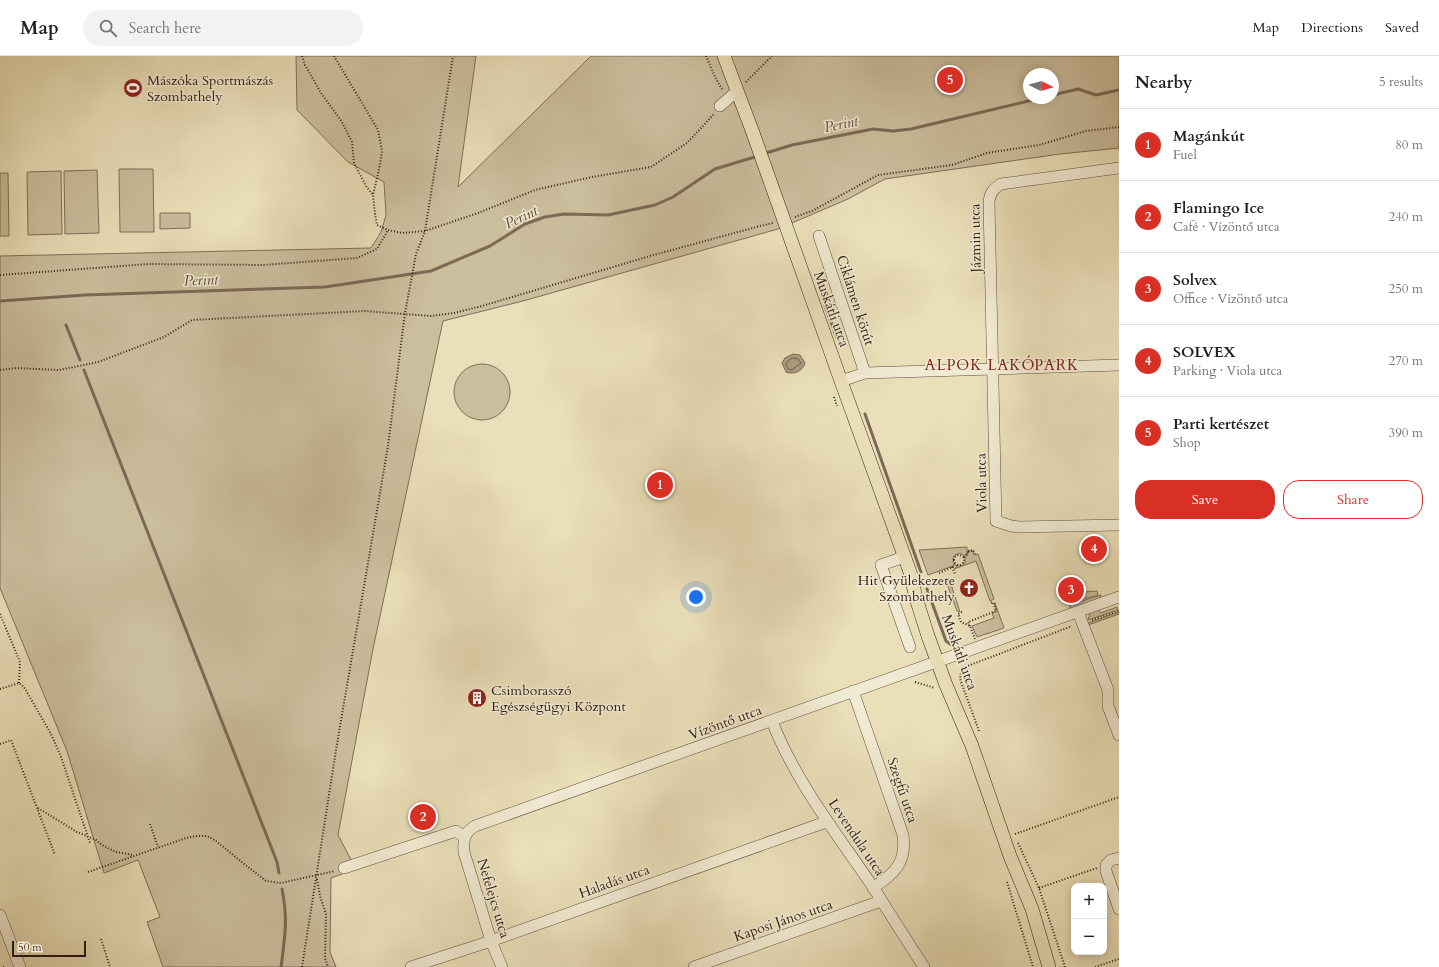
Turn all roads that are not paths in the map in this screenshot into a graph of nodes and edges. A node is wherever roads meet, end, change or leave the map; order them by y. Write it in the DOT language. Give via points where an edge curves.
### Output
graph roads {
  1 [pos="724,56"];
  2 [pos="737,91"];
  3 [pos="720,106"];
  4 [pos="1119,168"];
  5 [pos="819,236"];
  6 [pos="1119,365"];
  7 [pos="993,369"];
  8 [pos="865,373"];
  9 [pos="841,381"];
  10 [pos="1119,525"];
  11 [pos="904,557"];
  12 [pos="1119,598"];
  13 [pos="1078,612"];
  14 [pos="910,647"];
  15 [pos="942,660"];
  16 [pos="853,692"];
  17 [pos="772,721"];
  18 [pos="1119,736"];
  19 [pos="826,822"];
  20 [pos="464,837"];
  21 [pos="1010,856"];
  22 [pos="1119,858"];
  23 [pos="344,868"];
  24 [pos="873,888"];
  25 [pos="881,901"];
  26 [pos="1119,907"];
  27 [pos="0,915"];
  28 [pos="491,941"];
  29 [pos="20,967"];
  30 [pos="411,967"];
  31 [pos="502,967"];
  32 [pos="694,967"];
  33 [pos="924,967"];
  34 [pos="1041,967"];
  35 [pos="1049,967"];
  1 -- 2 [label="main road, Muskátli utca"];
  2 -- 3 [label="street"];
  2 -- 9 [label="main road, Muskátli utca"];
  4 -- 7 [label="street, Jázmin utca" via="1001,184 990,195"];
  5 -- 8 [label="street, Ciklámen körút"];
  6 -- 7 [label="street"];
  7 -- 8 [label="street"];
  7 -- 10 [label="street, Viola utca" via="996,521 1019,527"];
  8 -- 9 [label="street"];
  9 -- 11 [label="main road, Muskátli utca"];
  11 -- 14 [label="street" via="881,565"];
  11 -- 15 [label="main road, Muskátli utca" via="923,598"];
  12 -- 13 [label="street, Vízöntő utca"];
  13 -- 15 [label="street, Vízöntő utca"];
  13 -- 18 [label="street" via="1108,690 1108,706"];
  15 -- 16 [label="street, Vízöntő utca"];
  15 -- 21 [label="main road, Muskátli utca" via="964,710 972,746"];
  16 -- 17 [label="street, Vízöntő utca"];
  16 -- 24 [label="street, Szegfű utca" via="904,845 903,857 898,868"];
  17 -- 19 [label="street, Levendula utca" via="785,750"];
  17 -- 20 [label="street, Vízöntő utca" via="475,826 468,830"];
  19 -- 24 [label="street, Levendula utca"];
  19 -- 28 [label="street, Haladás utca"];
  20 -- 23 [label="street" via="456,831"];
  20 -- 28 [label="street, Nefelejcs utca" via="464,852"];
  21 -- 34 [label="main road, Muskátli utca"];
  21 -- 35 [label="main road, Muskátli utca" via="1032,909"];
  22 -- 26 [label="street" via="1111,860 1106,865"];
  24 -- 25 [label="street, Levendula utca"];
  25 -- 32 [label="street, Kaposi János utca"];
  25 -- 33 [label="street, Levendula utca"];
  27 -- 29 [label="street"];
  28 -- 30 [label="street, Haladás utca"];
  28 -- 31 [label="street, Nefelejcs utca"];
}
